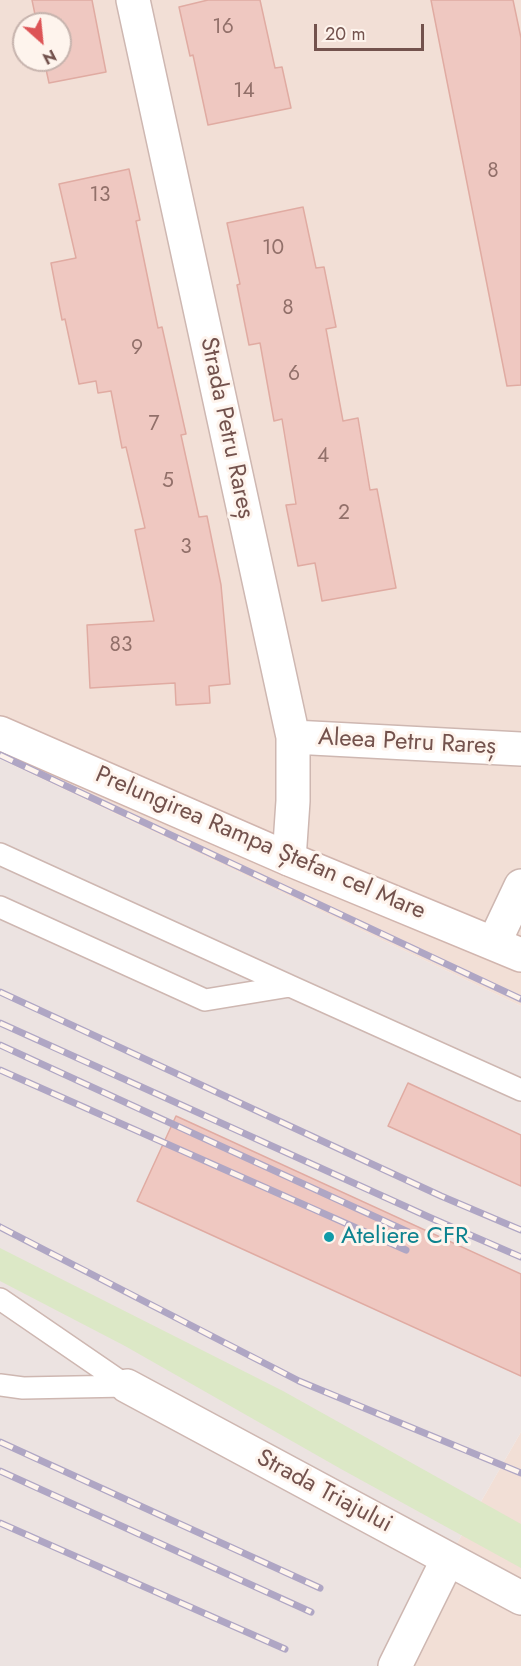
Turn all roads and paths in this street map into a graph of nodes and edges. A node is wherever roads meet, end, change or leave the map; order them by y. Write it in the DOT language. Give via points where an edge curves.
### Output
graph roads {
  1 [pos="133,0"];
  2 [pos="0,733"];
  3 [pos="292,737"];
  4 [pos="521,748"];
  5 [pos="0,854"];
  6 [pos="289,859"];
  7 [pos="521,886"];
  8 [pos="0,907"];
  9 [pos="507,949"];
  10 [pos="290,986"];
  11 [pos="521,1090"];
  12 [pos="0,1299"];
  13 [pos="0,1385"];
  14 [pos="127,1386"];
  15 [pos="448,1559"];
  16 [pos="521,1598"];
  17 [pos="395,1666"];
  1 -- 3 [label="street, Strada Petru Rareș"];
  2 -- 6 [label="street, Prelungirea Rampa Ștefan cel Mare"];
  3 -- 4 [label="street, Aleea Petru Rareș"];
  3 -- 6 [label="street, Strada Petru Rareș"];
  5 -- 10 [label="lane"];
  6 -- 9 [label="street, Prelungirea Rampa Ștefan cel Mare"];
  7 -- 9 [label="street"];
  8 -- 10 [label="lane" via="205,1000"];
  10 -- 11 [label="lane"];
  12 -- 14 [label="lane"];
  13 -- 14 [label="lane"];
  14 -- 15 [label="street, Strada Triajului"];
  15 -- 16 [label="street, Strada Triajului"];
  15 -- 17 [label="street"];
}
